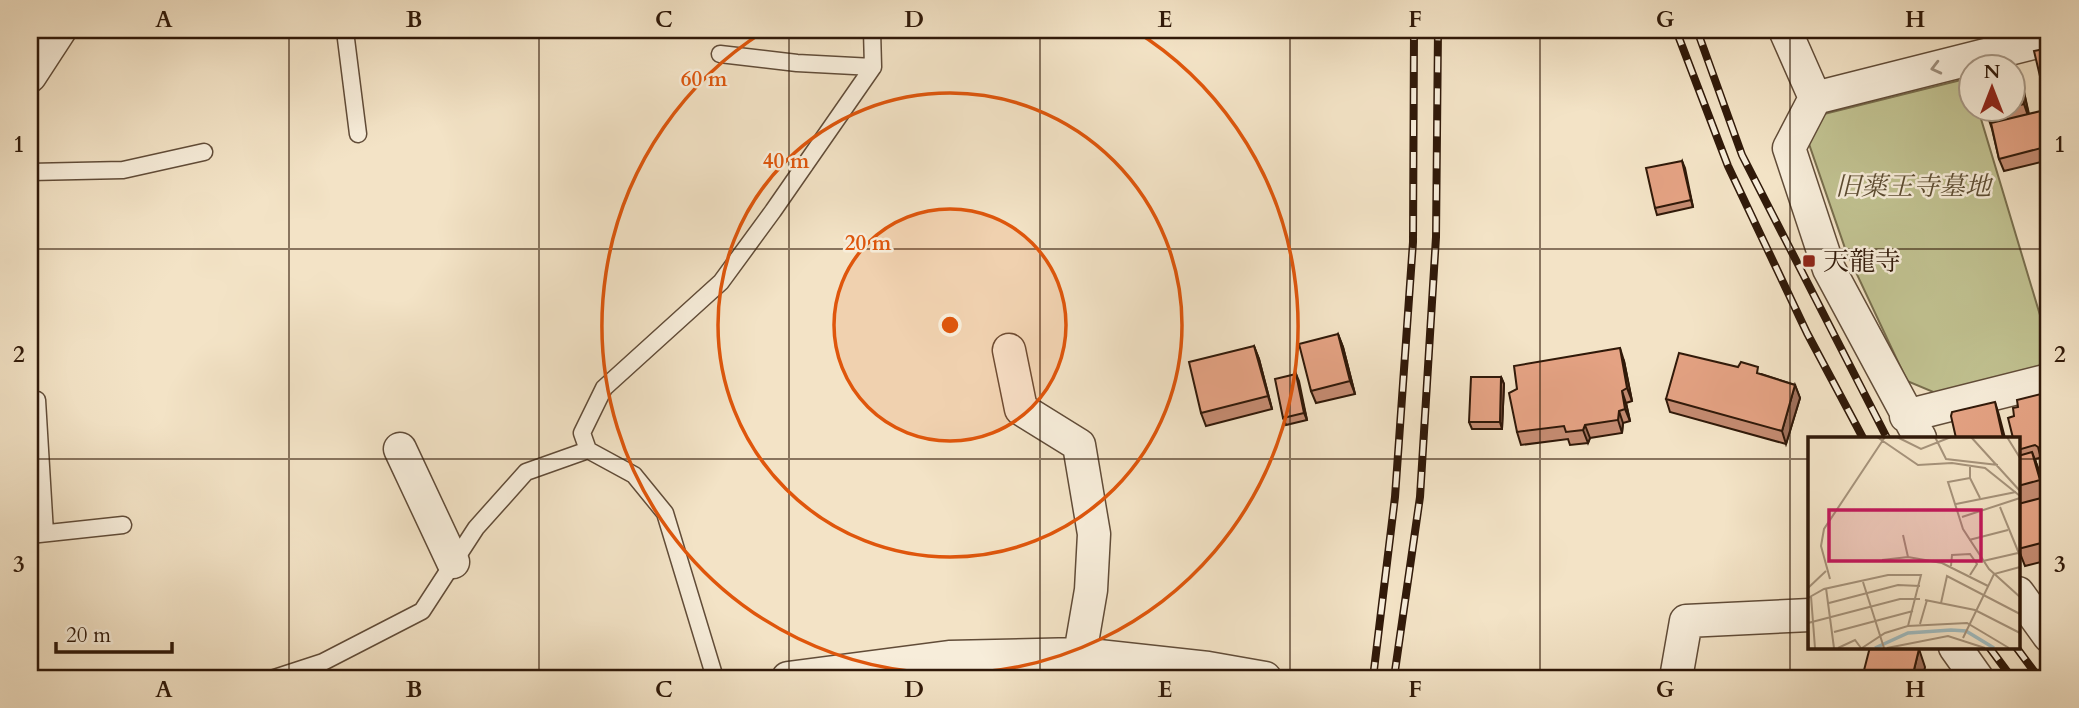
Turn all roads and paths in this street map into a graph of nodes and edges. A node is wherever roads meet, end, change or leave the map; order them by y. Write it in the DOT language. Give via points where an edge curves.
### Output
graph roads {
  1 [pos="60,30"];
  2 [pos="342,30"];
  3 [pos="872,30"];
  4 [pos="1785,30"];
  5 [pos="2049,39"];
  6 [pos="720,54"];
  7 [pos="873,67"];
  8 [pos="30,76"];
  9 [pos="1815,98"];
  10 [pos="358,134"];
  11 [pos="204,152"];
  12 [pos="30,172"];
  13 [pos="1009,350"];
  14 [pos="2049,380"];
  15 [pos="37,400"];
  16 [pos="1913,427"];
  17 [pos="400,449"];
  18 [pos="588,450"];
  19 [pos="123,525"];
  20 [pos="37,534"];
  21 [pos="453,562"];
  22 [pos="2020,596"];
  23 [pos="1808,615"];
  24 [pos="2049,636"];
  25 [pos="1956,648"];
  26 [pos="1080,653"];
  27 [pos="948,668"];
  28 [pos="274,678"];
  29 [pos="715,678"];
  30 [pos="788,678"];
  31 [pos="1265,678"];
  32 [pos="1676,678"];
  33 [pos="1977,678"];
  1 -- 8 [label="street"];
  2 -- 10 [label="lane"];
  3 -- 7 [label="lane"];
  4 -- 9 [label="street"];
  5 -- 9 [label="street, one-way"];
  6 -- 7 [label="lane"];
  7 -- 18 [label="lane" via="721,282 604,388 582,433"];
  9 -- 16 [label="street" via="1788,148 1829,269"];
  11 -- 12 [label="lane" via="123,170"];
  13 -- 26 [label="street" via="1021,409 1079,445 1094,534 1091,590"];
  14 -- 16 [label="street"];
  15 -- 20 [label="lane"];
  17 -- 21 [label="street"];
  18 -- 21 [label="lane" via="526,472 476,528"];
  18 -- 29 [label="lane" via="634,475 665,513"];
  19 -- 20 [label="lane"];
  21 -- 28 [label="lane" via="422,611 323,662"];
  22 -- 24 [label="street"];
  23 -- 32 [label="street" via="1686,621"];
  25 -- 33 [label="street"];
  26 -- 27 [label="street"];
  26 -- 31 [label="street"];
  27 -- 30 [label="street"];
}
